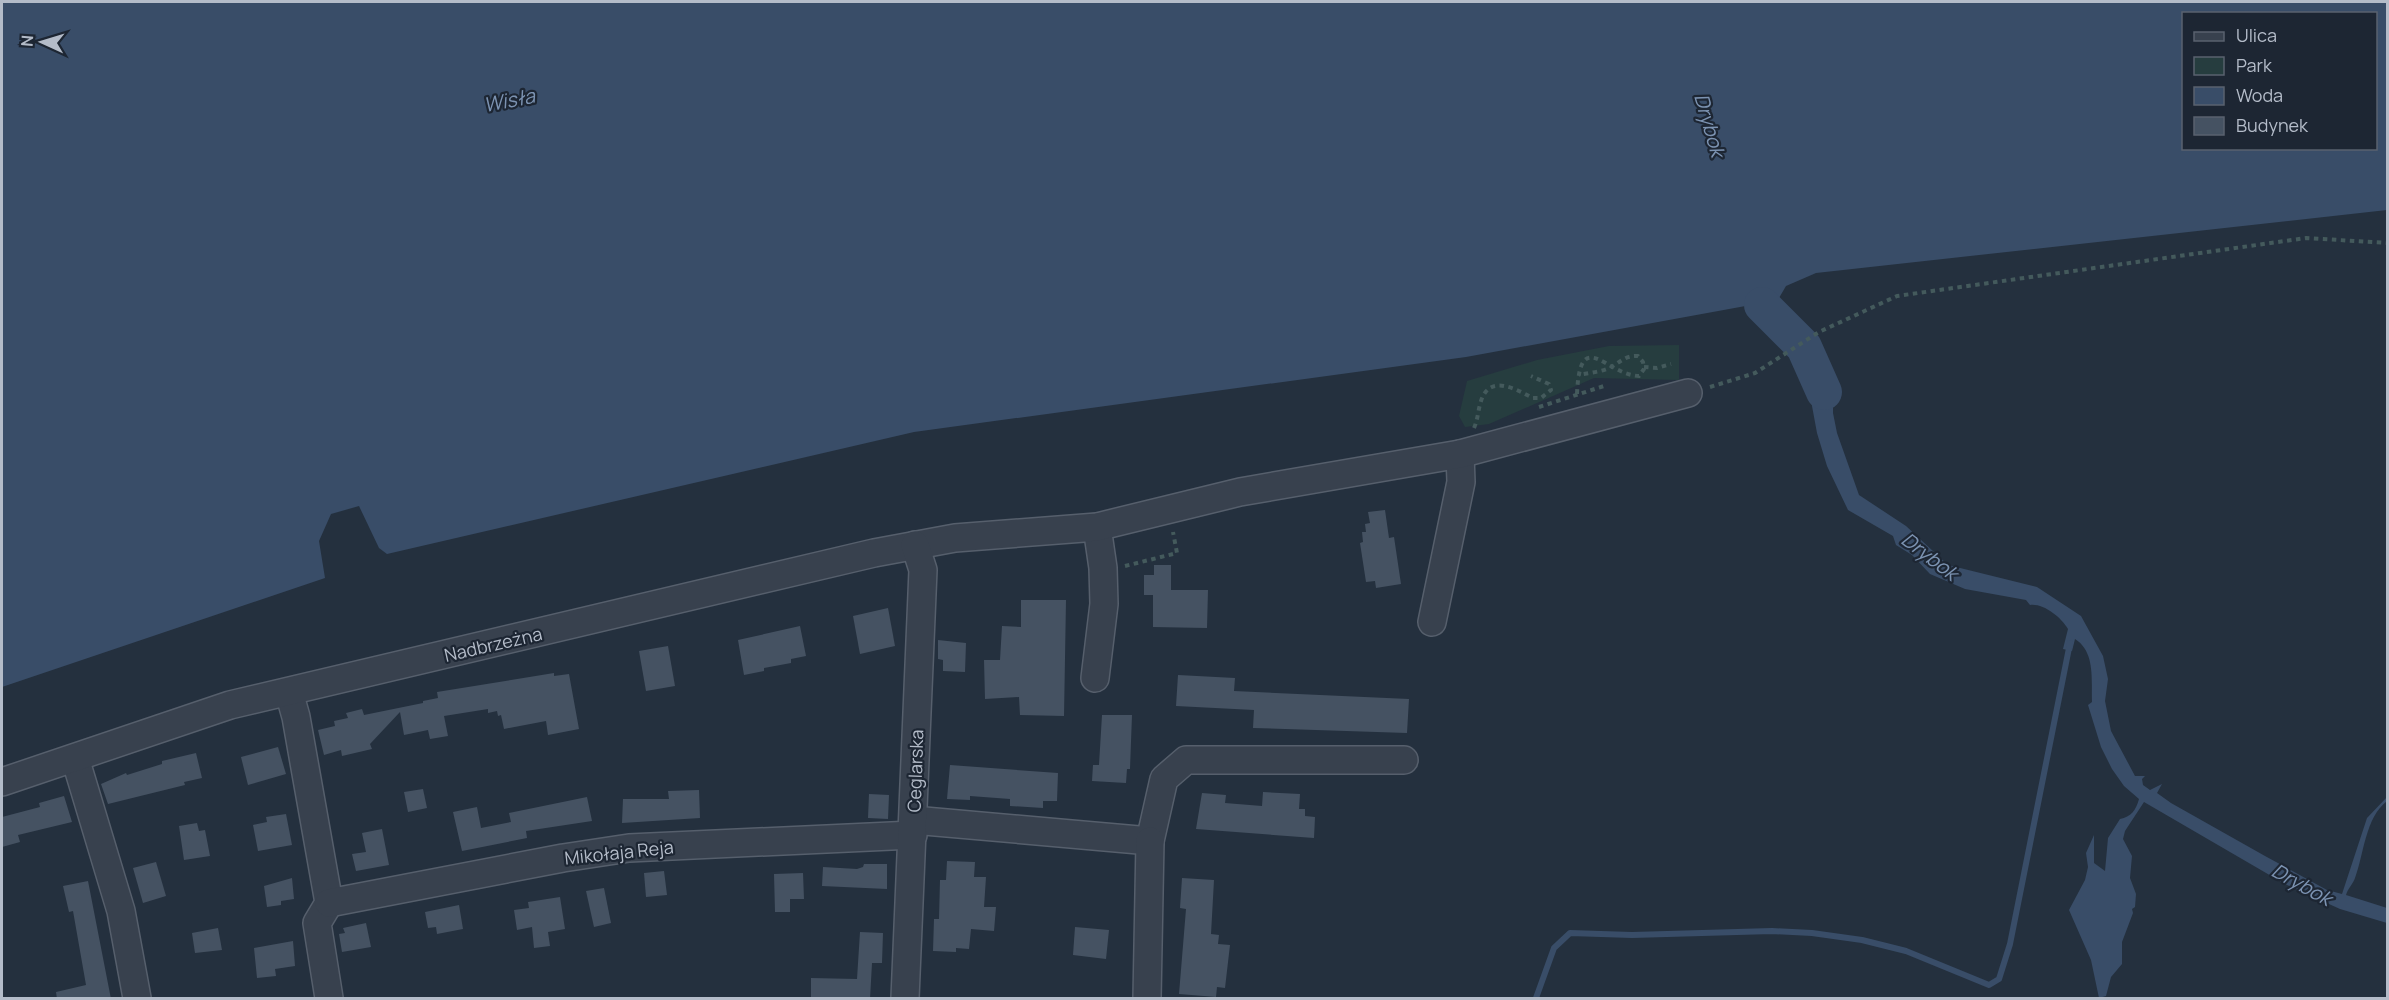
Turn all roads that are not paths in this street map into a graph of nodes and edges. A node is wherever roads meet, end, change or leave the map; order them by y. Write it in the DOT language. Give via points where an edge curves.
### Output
graph roads {
  1 [pos="1688,393"];
  2 [pos="1464,445"];
  3 [pos="1097,527"];
  4 [pos="915,545"];
  5 [pos="1432,622"];
  6 [pos="1095,678"];
  7 [pos="289,692"];
  8 [pos="75,758"];
  9 [pos="1404,760"];
  10 [pos="2,782"];
  11 [pos="913,828"];
  12 [pos="1150,841"];
  13 [pos="329,903"];
  14 [pos="137,999"];
  15 [pos="329,999"];
  16 [pos="905,999"];
  17 [pos="1147,999"];
  1 -- 2 [label="street, Nadbrzeżna"];
  2 -- 3 [label="street, Nadbrzeżna"];
  2 -- 5 [label="street" via="1461,482"];
  3 -- 4 [label="street, Nadbrzeżna" via="955,538"];
  3 -- 6 [label="street" via="1104,604"];
  4 -- 7 [label="street, Nadbrzeżna"];
  4 -- 11 [label="street, Ceglarska" via="923,570"];
  7 -- 8 [label="street, Nadbrzeżna" via="230,705"];
  7 -- 13 [label="street"];
  8 -- 10 [label="street, Nadbrzeżna"];
  8 -- 14 [label="street" via="122,911"];
  9 -- 12 [label="street" via="1186,760 1164,779"];
  11 -- 12 [label="street, Mikołaja Reja"];
  11 -- 13 [label="street, Mikołaja Reja" via="628,848"];
  11 -- 16 [label="street, Ceglarska"];
  12 -- 17 [label="street"];
  13 -- 15 [label="street" via="317,923"];
}
